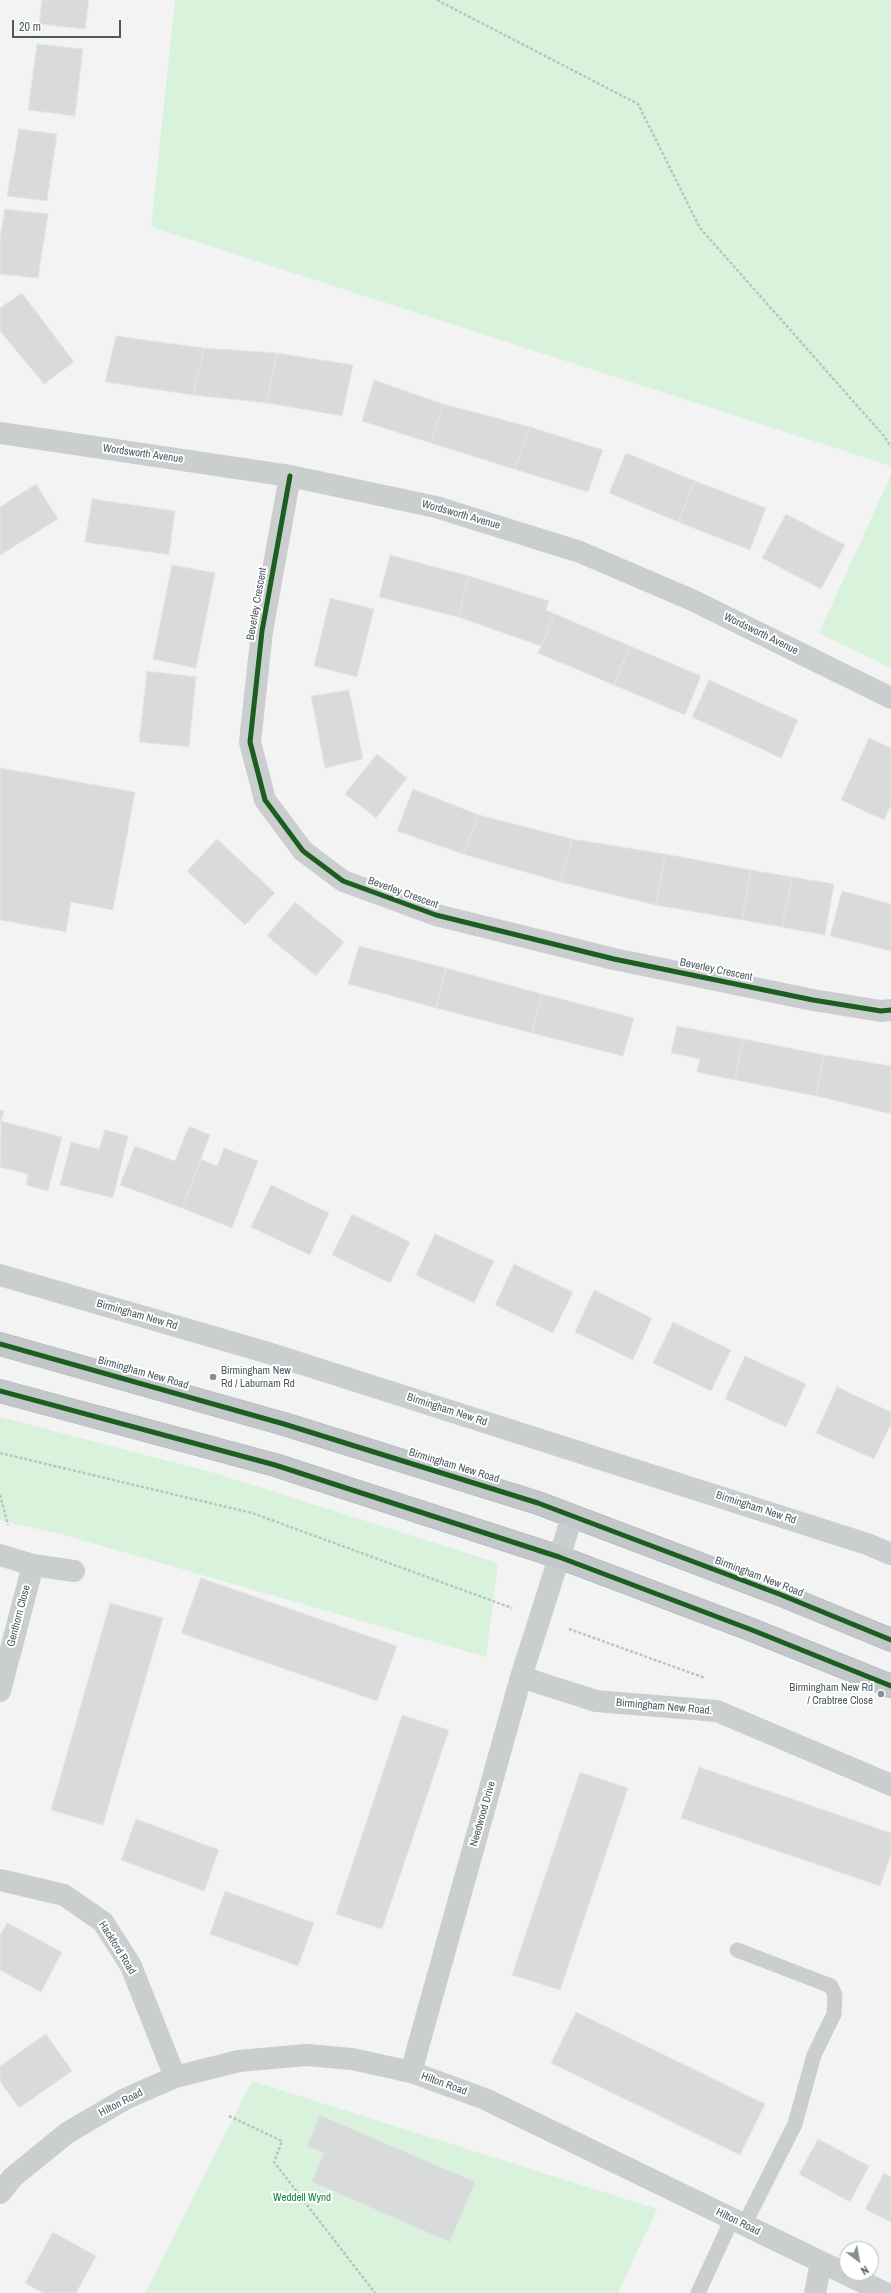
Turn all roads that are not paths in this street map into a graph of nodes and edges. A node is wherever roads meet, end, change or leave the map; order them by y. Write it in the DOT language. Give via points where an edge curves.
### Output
graph roads {
  1 [pos="0,433"];
  2 [pos="290,476"];
  3 [pos="891,698"];
  4 [pos="891,1010"];
  5 [pos="0,1275"];
  6 [pos="0,1344"];
  7 [pos="0,1391"];
  8 [pos="572,1517"];
  9 [pos="891,1554"];
  10 [pos="0,1555"];
  11 [pos="559,1557"];
  12 [pos="33,1565"];
  13 [pos="74,1571"];
  14 [pos="891,1640"];
  15 [pos="521,1677"];
  16 [pos="891,1686"];
  17 [pos="0,1691"];
  18 [pos="891,1785"];
  19 [pos="0,1880"];
  20 [pos="736,1950"];
  21 [pos="411,2072"];
  22 [pos="175,2077"];
  23 [pos="0,2194"];
  24 [pos="738,2222"];
  25 [pos="821,2262"];
  26 [pos="698,2293"];
  27 [pos="815,2293"];
  28 [pos="885,2293"];
  1 -- 2 [label="street, Wordsworth Avenue"];
  2 -- 3 [label="street, Wordsworth Avenue" via="436,506 580,552 692,600"];
  2 -- 4 [label="street, Beverley Crescent" via="262,631 250,742 265,800 303,851 343,881 436,916 614,959 813,1000 881,1011"];
  5 -- 9 [label="street, Birmingham New Rd" via="265,1352 867,1544"];
  6 -- 8 [label="highway, Birmingham New Road" via="284,1424 538,1503"];
  7 -- 11 [label="highway" via="275,1465"];
  8 -- 11 [label="street, Needwood Drive"];
  8 -- 14 [label="highway, Birmingham New Road" via="779,1594"];
  10 -- 12 [label="street"];
  11 -- 15 [label="street, Needwood Drive"];
  11 -- 16 [label="highway"];
  12 -- 13 [label="street"];
  12 -- 17 [label="street, Genthorn Close"];
  15 -- 18 [label="street, Birmingham New Road." via="596,1701 717,1711"];
  15 -- 21 [label="street, Needwood Drive"];
  19 -- 22 [label="street, Hackford Road" via="64,1895 103,1922 131,1966"];
  20 -- 24 [label="lane" via="831,1986 834,1995 834,2014 814,2055 795,2124"];
  21 -- 22 [label="street, Hilton Road" via="352,2059 306,2055 239,2061"];
  21 -- 24 [label="street, Hilton Road" via="485,2099"];
  22 -- 23 [label="street, Hilton Road" via="125,2099 67,2133 12,2177"];
  24 -- 25 [label="street, Hilton Road"];
  24 -- 26 [label="lane"];
  25 -- 27 [label="street"];
  25 -- 28 [label="street, Hilton Road"];
}
